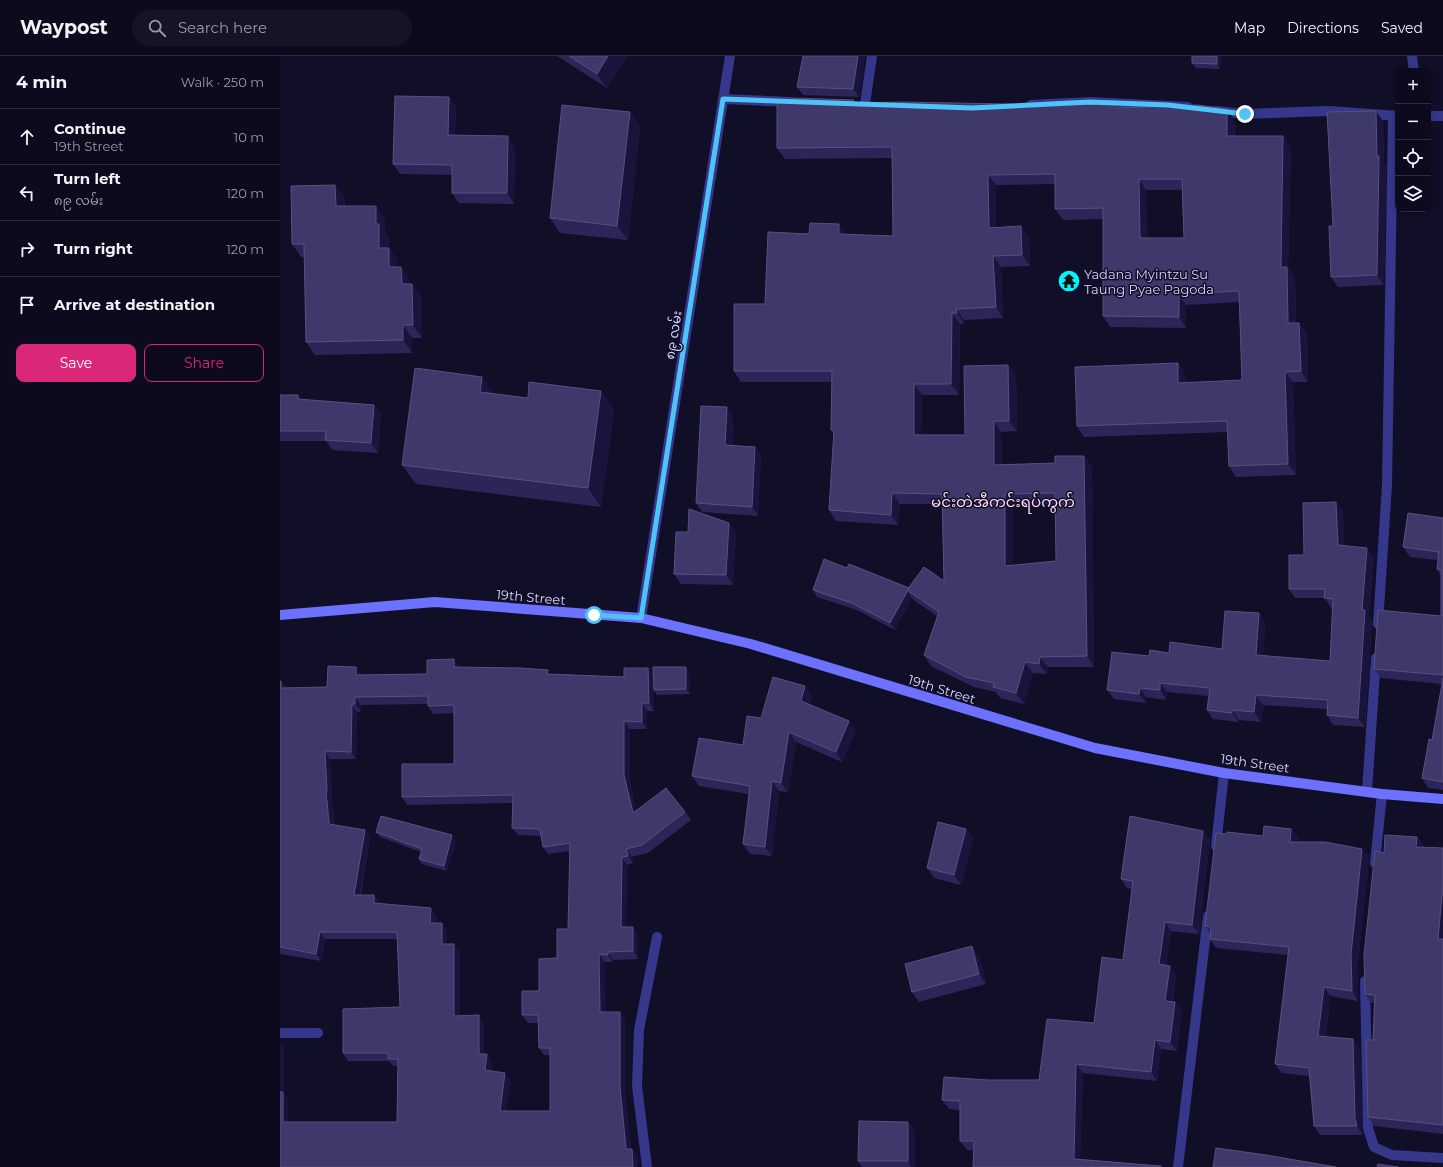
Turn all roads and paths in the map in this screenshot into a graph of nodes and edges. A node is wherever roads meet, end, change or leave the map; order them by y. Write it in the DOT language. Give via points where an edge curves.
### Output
graph roads {
  1 [pos="730,56"];
  2 [pos="872,56"];
  3 [pos="1412,56"];
  4 [pos="1414,68"];
  5 [pos="723,99"];
  6 [pos="802,102"];
  7 [pos="865,104"];
  8 [pos="1019,106"];
  9 [pos="1395,116"];
  10 [pos="1431,116"];
  11 [pos="1443,116"];
  12 [pos="1395,140"];
  13 [pos="280,615"];
  14 [pos="641,618"];
  15 [pos="1378,634"];
  16 [pos="1377,649"];
  17 [pos="1224,773"];
  18 [pos="1368,791"];
  19 [pos="1382,794"];
  20 [pos="1443,798"];
  21 [pos="1214,860"];
  22 [pos="1374,871"];
  23 [pos="1209,908"];
  24 [pos="657,936"];
  25 [pos="1364,972"];
  26 [pos="280,1033"];
  27 [pos="318,1034"];
  28 [pos="1443,1158"];
  29 [pos="647,1167"];
  30 [pos="1178,1167"];
  1 -- 5 [label="street, ၈၉ လမ်း"];
  2 -- 7 [label="street"];
  3 -- 4 [label="street"];
  5 -- 6 [label="street"];
  5 -- 14 [label="street, ၈၉ လမ်း"];
  8 -- 9 [label="street" via="1090,102 1168,105 1245,114 1329,111"];
  10 -- 11 [label="street"];
  12 -- 15 [label="street" via="1387,485"];
  13 -- 14 [label="street, 19th Street" via="435,602"];
  14 -- 17 [label="street, 19th Street" via="751,644 1095,748"];
  16 -- 18 [label="street"];
  17 -- 18 [label="street, 19th Street"];
  17 -- 21 [label="street"];
  18 -- 19 [label="street, 19th Street"];
  19 -- 20 [label="street, 19th Street"];
  19 -- 22 [label="street"];
  23 -- 30 [label="street"];
  24 -- 29 [label="street" via="639,1030 637,1086"];
  25 -- 28 [label="street" via="1368,1128 1374,1147 1392,1155"];
  26 -- 27 [label="street"];
}
